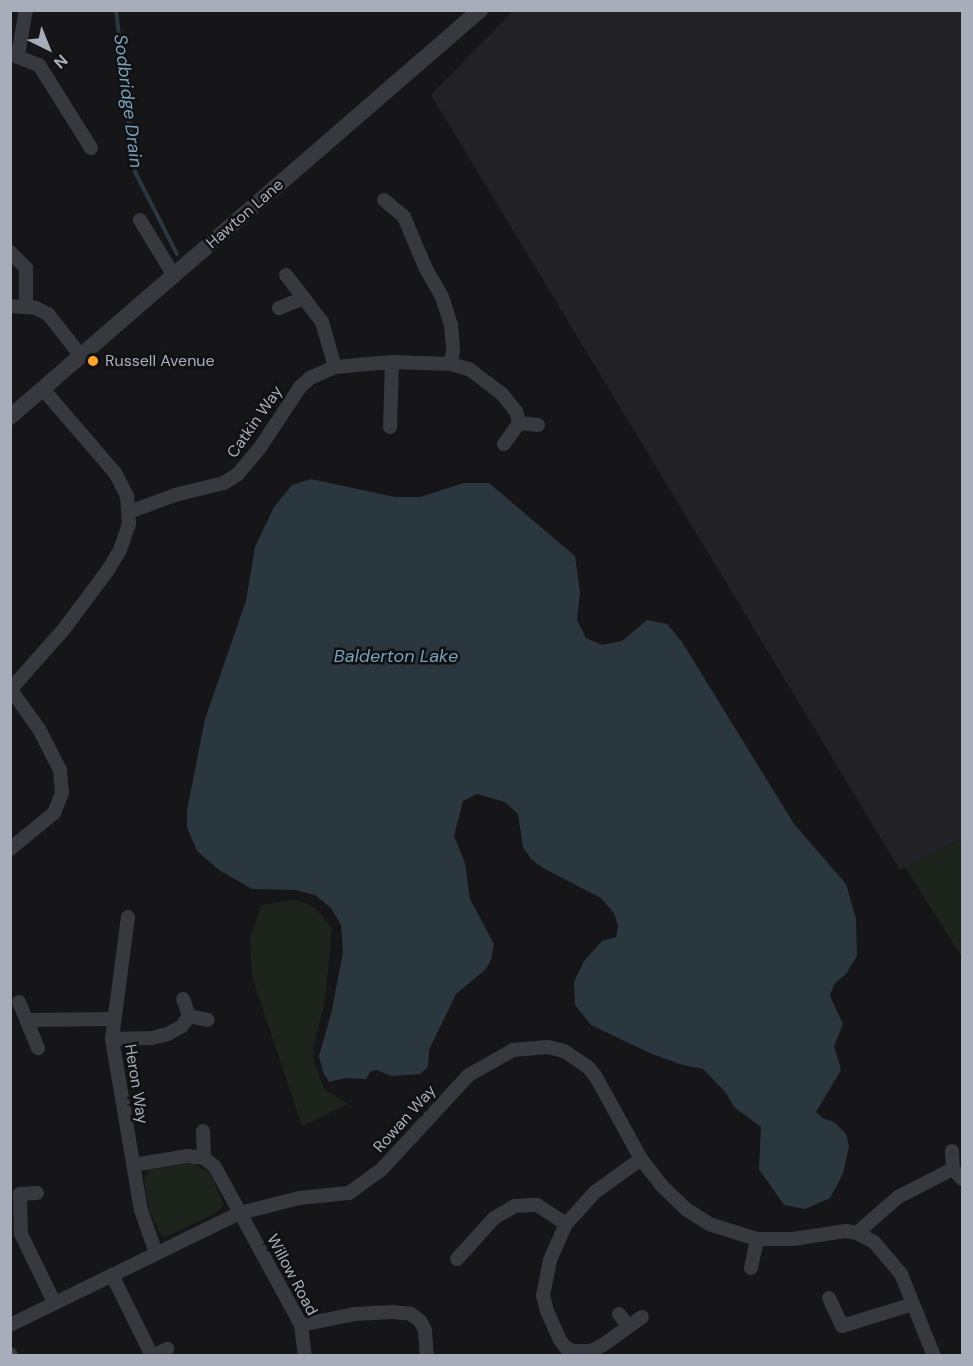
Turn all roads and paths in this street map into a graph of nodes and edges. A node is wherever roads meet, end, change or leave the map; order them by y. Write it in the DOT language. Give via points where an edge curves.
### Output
graph roads {
  1 [pos="26,10"];
  2 [pos="480,10"];
  3 [pos="13,54"];
  4 [pos="91,148"];
  5 [pos="384,200"];
  6 [pos="140,220"];
  7 [pos="10,252"];
  8 [pos="286,275"];
  9 [pos="174,276"];
  10 [pos="304,298"];
  11 [pos="10,306"];
  12 [pos="26,306"];
  13 [pos="279,308"];
  14 [pos="81,356"];
  15 [pos="392,362"];
  16 [pos="451,364"];
  17 [pos="335,367"];
  18 [pos="43,389"];
  19 [pos="10,417"];
  20 [pos="519,423"];
  21 [pos="538,425"];
  22 [pos="390,427"];
  23 [pos="504,444"];
  24 [pos="129,512"];
  25 [pos="11,690"];
  26 [pos="10,849"];
  27 [pos="128,917"];
  28 [pos="183,999"];
  29 [pos="19,1002"];
  30 [pos="189,1016"];
  31 [pos="113,1019"];
  32 [pos="27,1020"];
  33 [pos="207,1020"];
  34 [pos="112,1040"];
  35 [pos="38,1048"];
  36 [pos="203,1131"];
  37 [pos="952,1151"];
  38 [pos="204,1158"];
  39 [pos="641,1159"];
  40 [pos="133,1165"];
  41 [pos="958,1174"];
  42 [pos="38,1193"];
  43 [pos="240,1213"];
  44 [pos="566,1224"];
  45 [pos="857,1233"];
  46 [pos="757,1239"];
  47 [pos="459,1251"];
  48 [pos="156,1253"];
  49 [pos="751,1268"];
  50 [pos="112,1275"];
  51 [pos="829,1298"];
  52 [pos="54,1302"];
  53 [pos="913,1304"];
  54 [pos="619,1314"];
  55 [pos="642,1317"];
  56 [pos="10,1325"];
  57 [pos="301,1325"];
  58 [pos="628,1326"];
  59 [pos="167,1349"];
  60 [pos="152,1356"];
  61 [pos="305,1356"];
  62 [pos="427,1356"];
  63 [pos="934,1356"];
  1 -- 3 [label="street" via="19,49"];
  2 -- 9 [label="street, Hawton Lane"];
  3 -- 4 [label="street" via="39,65"];
  5 -- 16 [label="street" via="404,217 442,297 451,325"];
  6 -- 9 [label="street"];
  7 -- 12 [label="street" via="26,268"];
  8 -- 10 [label="street"];
  9 -- 14 [label="street, Hawton Lane"];
  10 -- 13 [label="street"];
  10 -- 17 [label="street" via="322,322"];
  11 -- 12 [label="street"];
  12 -- 14 [label="street" via="48,314"];
  14 -- 18 [label="street, Hawton Lane"];
  15 -- 16 [label="street, Catkin Way"];
  15 -- 17 [label="street, Catkin Way"];
  15 -- 22 [label="street"];
  16 -- 20 [label="street, Catkin Way" via="469,369 502,394 516,411"];
  17 -- 24 [label="street, Catkin Way" via="304,382 237,475 224,483"];
  18 -- 19 [label="street, Hawton Lane"];
  18 -- 24 [label="street" via="116,474 127,496"];
  20 -- 21 [label="street"];
  20 -- 23 [label="street"];
  24 -- 25 [label="street" via="126,537 108,570 64,630"];
  25 -- 26 [label="street" via="39,729 60,770 62,793 54,813"];
  27 -- 31 [label="street, Heron Way"];
  28 -- 30 [label="street"];
  29 -- 32 [label="street"];
  30 -- 33 [label="street"];
  30 -- 34 [label="street" via="182,1026 168,1034"];
  31 -- 32 [label="street"];
  31 -- 34 [label="street, Heron Way"];
  32 -- 35 [label="street"];
  34 -- 40 [label="street, Heron Way"];
  36 -- 38 [label="street"];
  37 -- 41 [label="street"];
  38 -- 40 [label="street" via="188,1156"];
  38 -- 43 [label="street, Willow Road" via="215,1167"];
  39 -- 43 [label="street, Rowan Way" via="588,1067 564,1051 525,1047 501,1055 470,1075 381,1170 349,1193 299,1198"];
  39 -- 44 [label="street" via="595,1192"];
  39 -- 46 [label="street, Rowan Way" via="687,1210 709,1224"];
  40 -- 48 [label="street, Heron Way" via="141,1210"];
  41 -- 45 [label="street" via="898,1197"];
  42 -- 52 [label="street" via="20,1194 21,1234"];
  43 -- 48 [label="street, Rowan Way"];
  43 -- 57 [label="street, Willow Road"];
  44 -- 47 [label="street" via="537,1205 526,1203 494,1218"];
  44 -- 58 [label="street" via="549,1260 543,1295 560,1340 569,1350 591,1351"];
  45 -- 46 [label="street, Rowan Way"];
  45 -- 53 [label="street" via="874,1242 901,1274"];
  46 -- 49 [label="street"];
  48 -- 50 [label="street, Rowan Way"];
  50 -- 52 [label="street, Rowan Way"];
  50 -- 60 [label="street"];
  51 -- 53 [label="street" via="842,1326"];
  52 -- 56 [label="street, Rowan Way"];
  53 -- 63 [label="street"];
  54 -- 58 [label="street"];
  55 -- 58 [label="street"];
  57 -- 61 [label="street, Willow Road"];
  57 -- 62 [label="street" via="354,1314 411,1314 425,1330"];
  59 -- 60 [label="street"];
}
